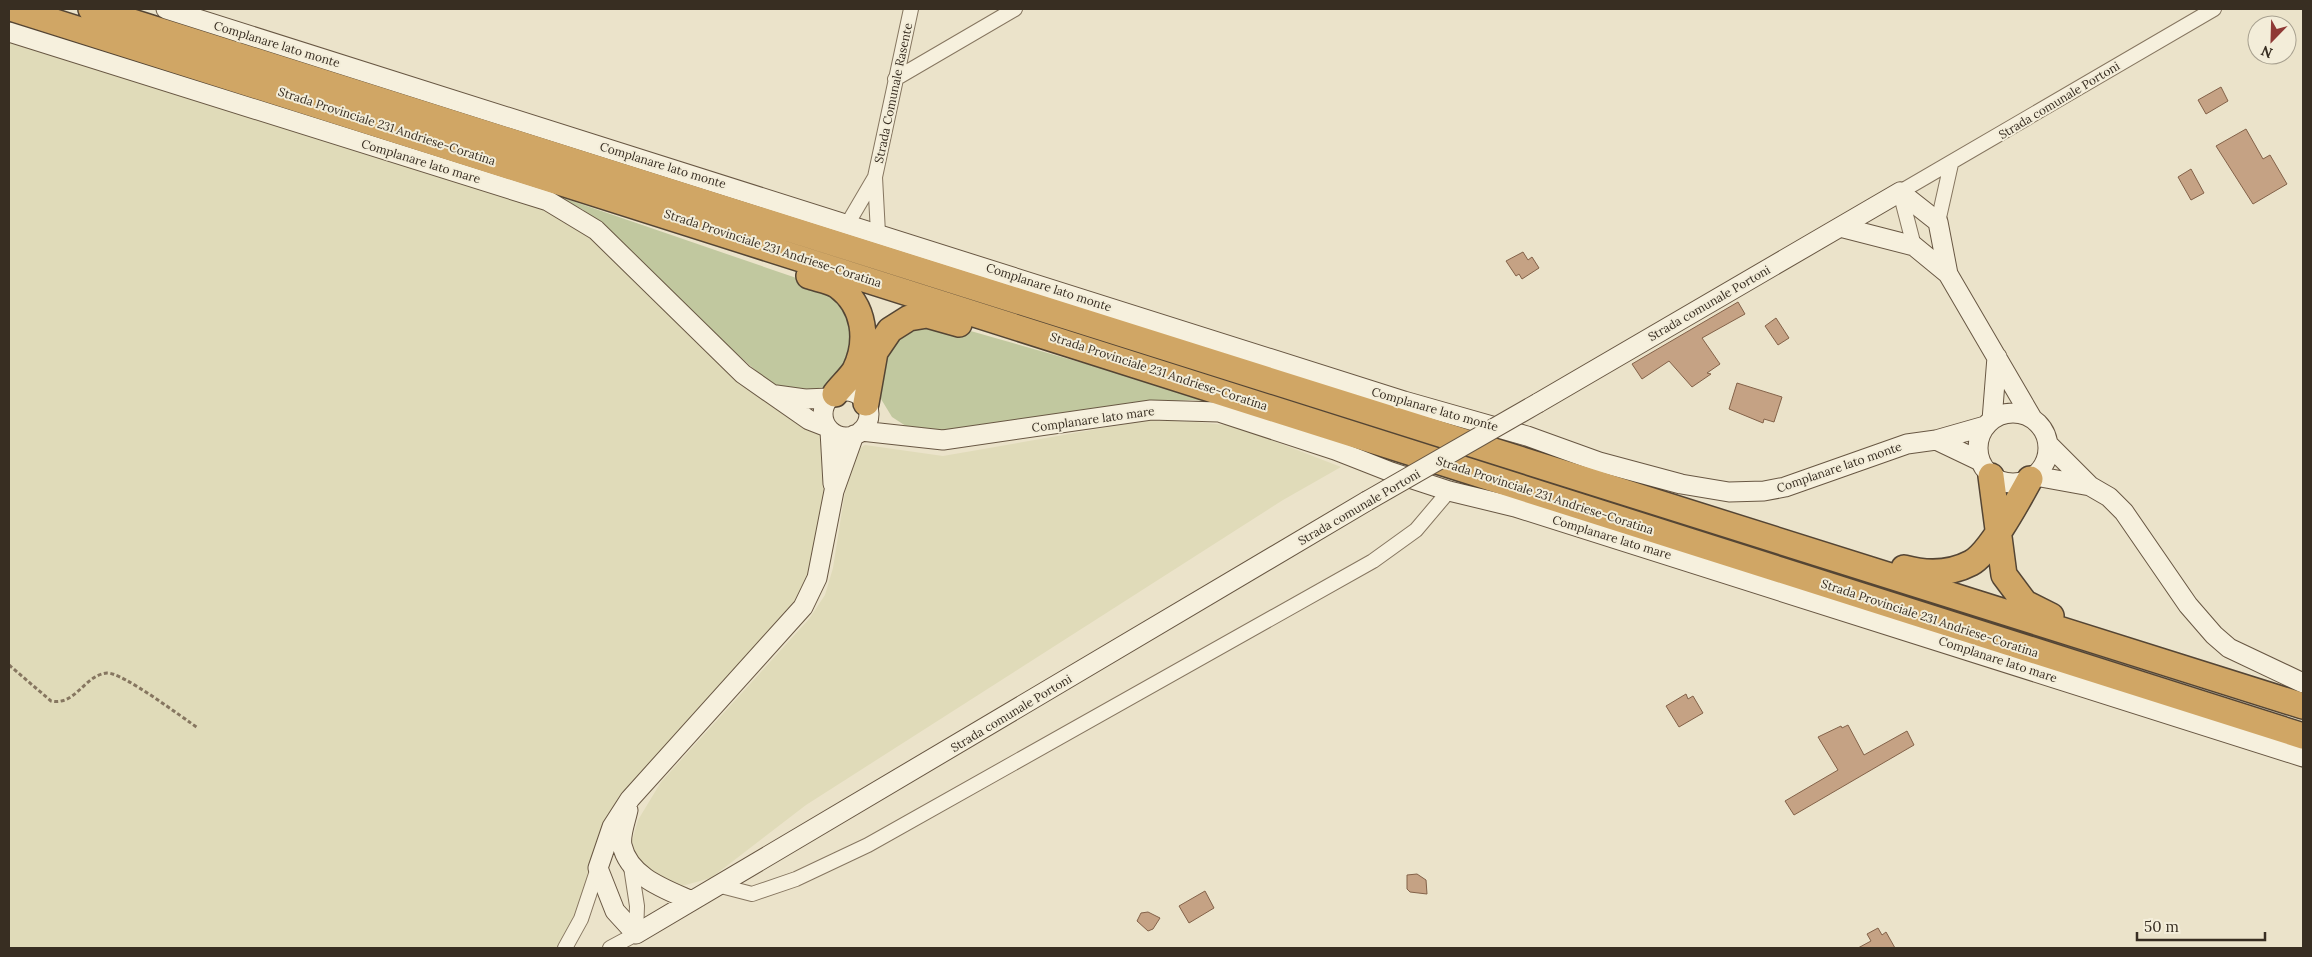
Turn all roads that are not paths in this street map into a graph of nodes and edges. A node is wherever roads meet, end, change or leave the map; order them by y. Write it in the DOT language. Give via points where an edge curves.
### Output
graph roads {
  1 [pos="14,9"];
  2 [pos="91,9"];
  3 [pos="166,9"];
  4 [pos="911,9"];
  5 [pos="1015,9"];
  6 [pos="2214,9"];
  7 [pos="9,32"];
  8 [pos="895,79"];
  9 [pos="1951,164"];
  10 [pos="875,177"];
  11 [pos="1900,192"];
  12 [pos="1938,222"];
  13 [pos="692,223"];
  14 [pos="848,223"];
  15 [pos="1840,227"];
  16 [pos="878,233"];
  17 [pos="1914,246"];
  18 [pos="1948,274"];
  19 [pos="1094,350"];
  20 [pos="1997,357"];
  21 [pos="773,394"];
  22 [pos="832,396"];
  23 [pos="867,407"];
  24 [pos="2032,418"];
  25 [pos="1989,423"];
  26 [pos="829,429"];
  27 [pos="858,433"];
  28 [pos="909,438"];
  29 [pos="1936,440"];
  30 [pos="2048,444"];
  31 [pos="1986,468"];
  32 [pos="2032,478"];
  33 [pos="2090,486"];
  34 [pos="1449,491"];
  35 [pos="834,492"];
  36 [pos="1747,532"];
  37 [pos="1998,533"];
  38 [pos="2214,679"];
  39 [pos="2303,684"];
  40 [pos="2303,706"];
  41 [pos="2303,736"];
  42 [pos="2303,757"];
  43 [pos="630,799"];
  44 [pos="631,866"];
  45 [pos="598,868"];
  46 [pos="721,886"];
  47 [pos="692,901"];
  48 [pos="636,934"];
  49 [pos="565,948"];
  50 [pos="610,948"];
  1 -- 13 [label="highway, Strada Provinciale 231 Andriese-Coratina"];
  2 -- 36 [label="highway, Strada Provinciale 231 Andriese-Coratina"];
  3 -- 14 [label="street, Complanare lato monte"];
  4 -- 8 [label="street, Strada Comunale Rasente"];
  5 -- 8 [label="street"];
  6 -- 9 [label="street, Strada comunale Portoni"];
  7 -- 21 [label="street, Complanare lato mare" via="548,201 596,230 743,374"];
  8 -- 10 [label="street, Strada Comunale Rasente"];
  9 -- 11 [label="street, Strada comunale Portoni"];
  9 -- 12 [label="street"];
  10 -- 14 [label="street"];
  10 -- 16 [label="street"];
  11 -- 12 [label="street"];
  11 -- 15 [label="street, Strada comunale Portoni"];
  11 -- 17 [label="street"];
  12 -- 18 [label="street"];
  13 -- 19 [label="highway, Strada Provinciale 231 Andriese-Coratina"];
  13 -- 22 [label="highway" via="725,248 837,286 856,305 863,326 862,350 854,371"];
  14 -- 16 [label="street, Complanare lato monte"];
  15 -- 17 [label="street"];
  15 -- 46 [label="street, Strada comunale Portoni, bridge" via="1367,501"];
  16 -- 29 [label="street, Complanare lato monte" via="1527,436 1599,462 1704,489 1742,492 1774,489 1916,441"];
  17 -- 18 [label="street"];
  18 -- 20 [label="street"];
  19 -- 23 [label="highway" via="1048,349 928,315 909,318 890,330 875,352"];
  19 -- 41 [label="highway, Strada Provinciale 231 Andriese-Coratina"];
  20 -- 24 [label="street"];
  20 -- 25 [label="street"];
  21 -- 22 [label="street, Complanare lato mare" via="805,399"];
  21 -- 26 [label="street, Complanare lato mare" via="808,420"];
  22 -- 23 [label="street" via="849,392 856,394"];
  22 -- 26 [label="street" via="823,416"];
  23 -- 27 [label="street" via="866,425"];
  23 -- 28 [label="street"];
  24 -- 25 [label="street" via="2016,413 1999,415"];
  24 -- 30 [label="street" via="2043,429"];
  25 -- 29 [label="street, Complanare lato monte"];
  25 -- 31 [label="street" via="1978,443"];
  26 -- 27 [label="street" via="842,437"];
  26 -- 35 [label="street"];
  27 -- 28 [label="street, Complanare lato mare"];
  27 -- 35 [label="street"];
  28 -- 34 [label="street, Complanare lato mare" via="942,440 1151,410 1205,410 1233,415"];
  29 -- 31 [label="street"];
  30 -- 32 [label="street" via="2046,462"];
  30 -- 33 [label="street"];
  31 -- 32 [label="street" via="2010,483"];
  31 -- 37 [label="highway"];
  32 -- 33 [label="street"];
  32 -- 37 [label="highway"];
  33 -- 39 [label="street" via="2109,497 2124,512 2188,605 2214,636 2238,652"];
  34 -- 42 [label="street, Complanare lato mare" via="1515,507"];
  34 -- 46 [label="street" via="1416,530 1373,561 884,836 796,879 752,894"];
  35 -- 43 [label="street" via="817,578 803,607"];
  36 -- 37 [label="highway" via="1828,546 1934,574 1972,563"];
  36 -- 38 [label="highway, Strada Provinciale 231 Andriese-Coratina"];
  37 -- 38 [label="highway" via="2004,575 2025,603 2046,614 2122,639"];
  38 -- 40 [label="highway, Strada Provinciale 231 Andriese-Coratina"];
  43 -- 44 [label="street" via="622,844"];
  43 -- 45 [label="street" via="612,827"];
  44 -- 47 [label="street" via="657,885"];
  44 -- 48 [label="street" via="637,906"];
  45 -- 48 [label="street" via="615,911"];
  45 -- 49 [label="street" via="581,919"];
  46 -- 47 [label="street, Strada comunale Portoni"];
  47 -- 48 [label="street, Strada comunale Portoni"];
  48 -- 50 [label="street, Strada comunale Portoni"];
}
